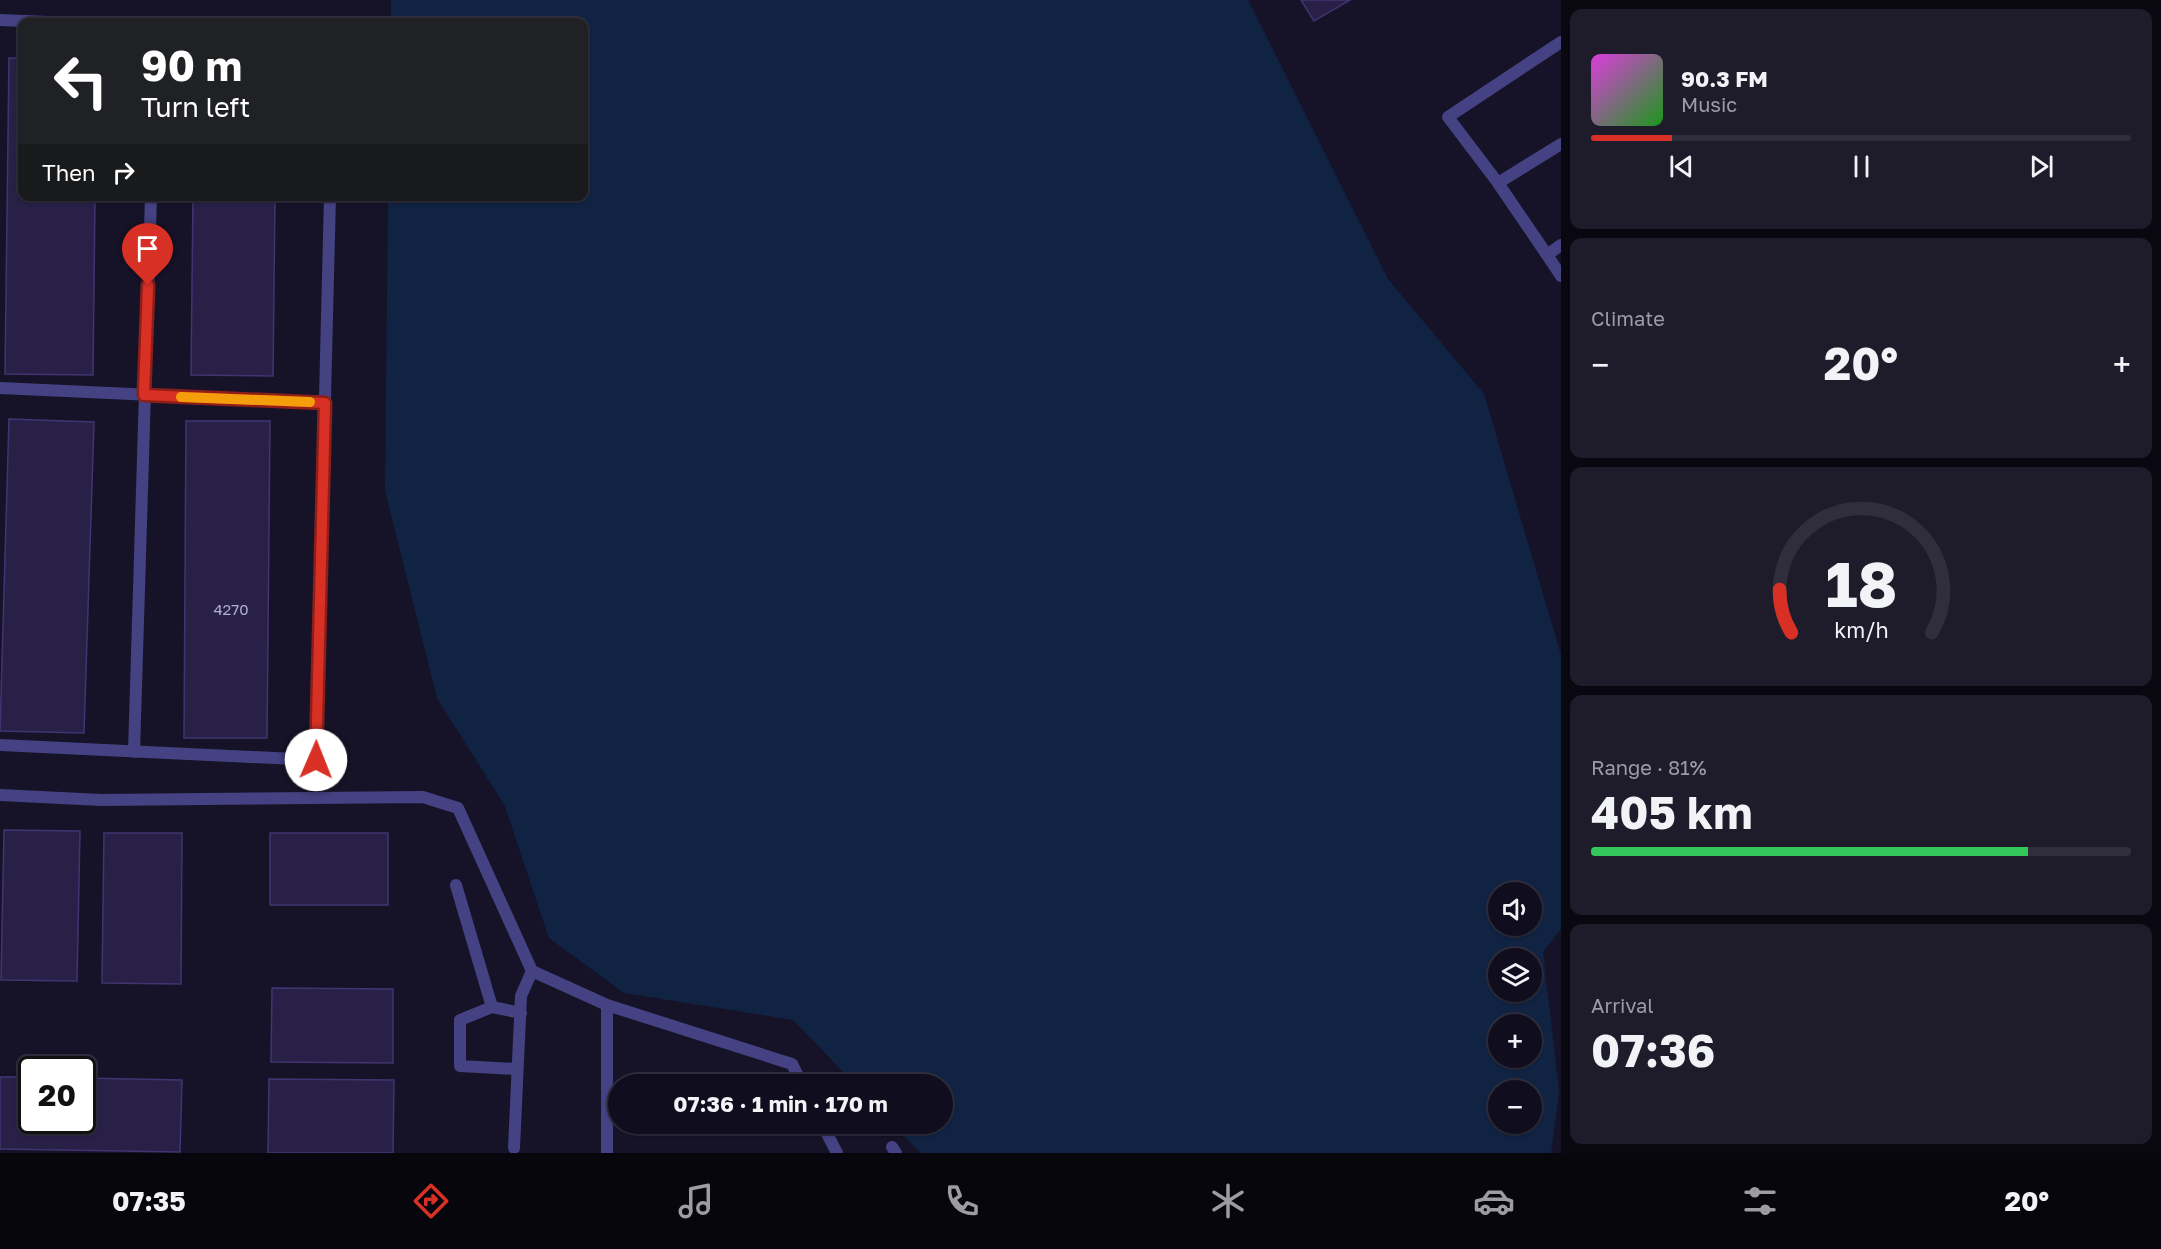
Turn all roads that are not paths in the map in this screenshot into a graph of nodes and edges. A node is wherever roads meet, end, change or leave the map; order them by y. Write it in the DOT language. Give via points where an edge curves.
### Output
graph roads {
  1 [pos="0,20"];
  2 [pos="18,21"];
  3 [pos="1561,42"];
  4 [pos="1561,144"];
  5 [pos="1498,183"];
  6 [pos="151,201"];
  7 [pos="330,201"];
  8 [pos="1561,245"];
  9 [pos="1546,255"];
  10 [pos="1561,276"];
  11 [pos="0,388"];
  12 [pos="144,395"];
  13 [pos="325,403"];
  14 [pos="0,745"];
  15 [pos="134,752"];
  16 [pos="0,795"];
  17 [pos="456,885"];
  18 [pos="532,971"];
  19 [pos="607,1005"];
  20 [pos="492,1007"];
  21 [pos="521,1013"];
  22 [pos="516,1069"];
  23 [pos="797,1074"];
  24 [pos="827,1134"];
  25 [pos="514,1148"];
  26 [pos="607,1153"];
  27 [pos="837,1153"];
  1 -- 2 [label="lane"];
  3 -- 5 [label="lane" via="1449,117"];
  4 -- 5 [label="lane"];
  5 -- 9 [label="lane"];
  6 -- 12 [label="lane"];
  7 -- 13 [label="lane"];
  8 -- 9 [label="lane"];
  9 -- 10 [label="lane"];
  11 -- 12 [label="lane"];
  12 -- 13 [label="lane"];
  12 -- 15 [label="lane"];
  13 -- 15 [label="lane" via="316,760"];
  14 -- 15 [label="lane"];
  16 -- 18 [label="lane" via="101,800 423,797 458,808"];
  17 -- 20 [label="lane"];
  18 -- 19 [label="lane"];
  18 -- 21 [label="lane" via="521,996"];
  19 -- 23 [label="lane" via="792,1064"];
  19 -- 26 [label="lane"];
  20 -- 21 [label="lane"];
  20 -- 22 [label="lane" via="460,1020 460,1066"];
  21 -- 22 [label="lane"];
  22 -- 25 [label="lane"];
  24 -- 27 [label="lane"];
}
